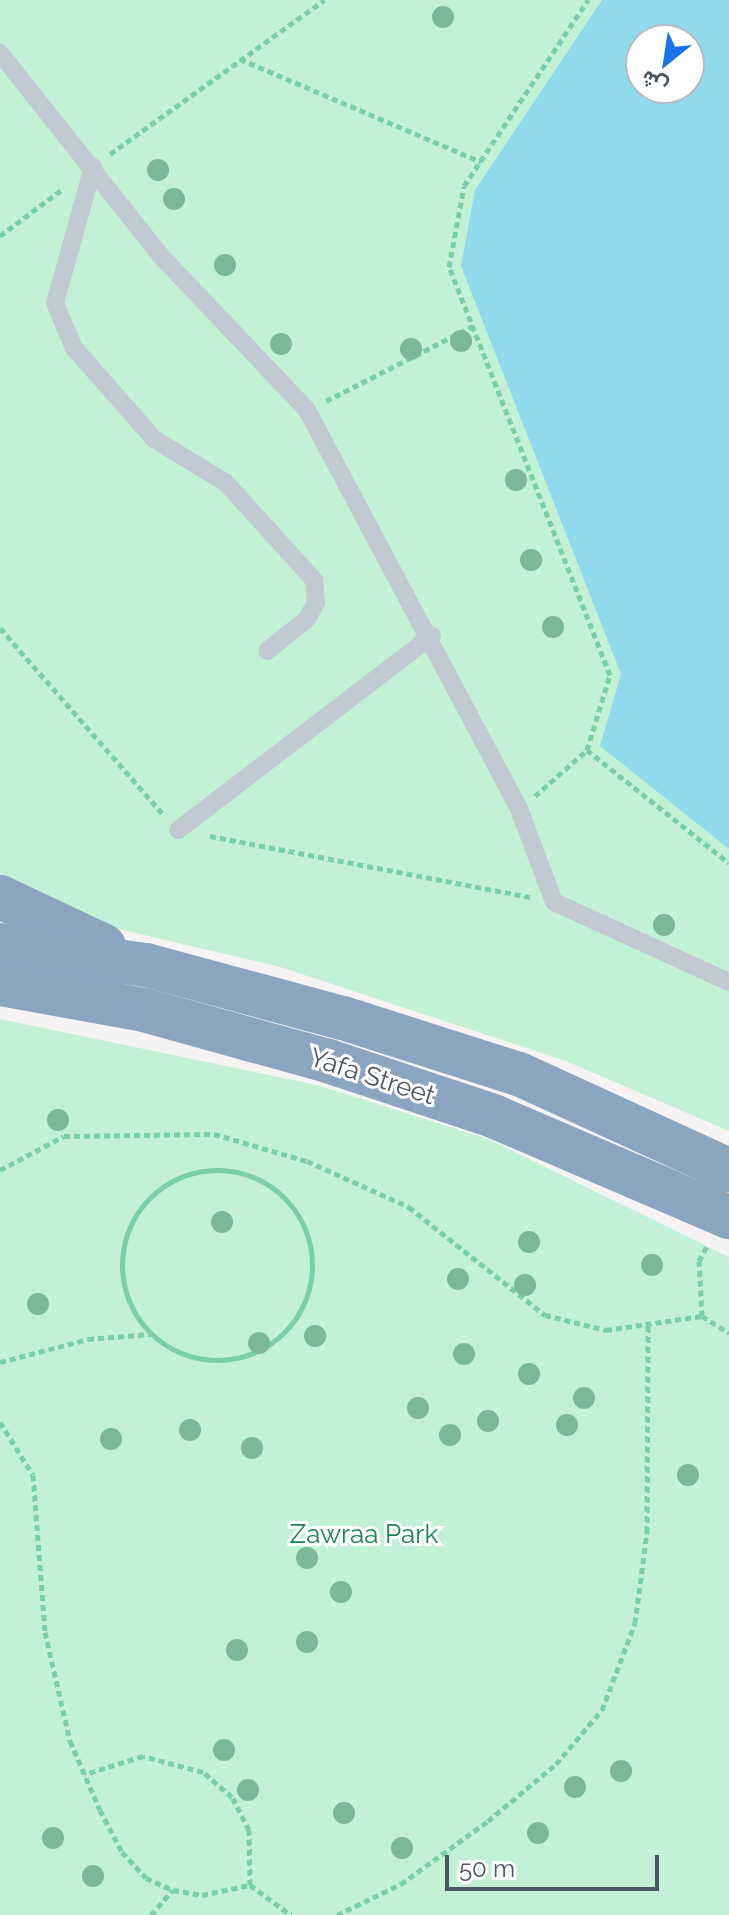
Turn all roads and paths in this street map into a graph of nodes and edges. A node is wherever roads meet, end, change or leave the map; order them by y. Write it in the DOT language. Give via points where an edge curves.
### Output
graph roads {
  1 [pos="324,0"];
  2 [pos="588,0"];
  3 [pos="0,53"];
  4 [pos="239,59"];
  5 [pos="481,162"];
  6 [pos="93,167"];
  7 [pos="0,236"];
  8 [pos="473,326"];
  9 [pos="307,410"];
  10 [pos="0,628"];
  11 [pos="432,636"];
  12 [pos="267,651"];
  13 [pos="587,750"];
  14 [pos="519,809"];
  15 [pos="178,830"];
  16 [pos="729,863"];
  17 [pos="0,897"];
  18 [pos="554,902"];
  19 [pos="0,945"];
  20 [pos="146,965"];
  21 [pos="729,982"];
  22 [pos="0,984"];
  23 [pos="144,1010"];
  24 [pos="0,1013"];
  25 [pos="0,1170"];
  26 [pos="729,1170"];
  27 [pos="729,1217"];
  28 [pos="699,1261"];
  29 [pos="702,1316"];
  30 [pos="648,1324"];
  31 [pos="729,1333"];
  32 [pos="152,1334"];
  33 [pos="0,1362"];
  34 [pos="0,1422"];
  35 [pos="85,1774"];
  36 [pos="250,1885"];
  37 [pos="173,1890"];
  38 [pos="151,1915"];
  39 [pos="291,1915"];
  40 [pos="337,1915"];
  1 -- 4 [label="path"];
  2 -- 5 [label="path"];
  3 -- 6 [label="lane"];
  4 -- 5 [label="path"];
  4 -- 6 [label="path"];
  5 -- 8 [label="path" via="464,186 449,267"];
  6 -- 7 [label="path"];
  6 -- 9 [label="lane" via="160,255"];
  6 -- 12 [label="lane" via="55,303 74,348 154,439 226,483 314,580 316,602 307,619"];
  8 -- 9 [label="path"];
  8 -- 13 [label="path" via="610,675"];
  9 -- 11 [label="lane"];
  10 -- 15 [label="path"];
  11 -- 14 [label="lane"];
  11 -- 15 [label="lane"];
  13 -- 14 [label="path"];
  13 -- 16 [label="path"];
  14 -- 18 [label="lane"];
  15 -- 18 [label="path"];
  17 -- 20 [label="highway"];
  18 -- 21 [label="lane"];
  19 -- 20 [label="highway, Yafa Street"];
  20 -- 26 [label="highway, Yafa Street" via="519,1074"];
  22 -- 23 [label="highway, Yafa Street"];
  23 -- 24 [label="highway"];
  23 -- 27 [label="highway, Yafa Street" via="493,1116"];
  25 -- 30 [label="path" via="64,1136 214,1134 307,1161 409,1207 545,1315 606,1330"];
  28 -- 29 [label="path"];
  29 -- 30 [label="path"];
  29 -- 31 [label="path"];
  30 -- 40 [label="path" via="647,1532 635,1623 602,1710 556,1764 488,1821 401,1884"];
  32 -- 32 [label="path" via="127,1301 120,1258 128,1226 149,1196 181,1176 214,1169 257,1178 285,1197 311,1250 305,1303 296,1320 254,1354 208,1361"];
  32 -- 33 [label="path" via="88,1339"];
  34 -- 35 [label="path" via="33,1475 45,1632"];
  35 -- 36 [label="path" via="143,1756 203,1772 232,1797 249,1830"];
  35 -- 37 [label="path" via="122,1852 146,1878"];
  36 -- 37 [label="path" via="202,1895"];
  36 -- 39 [label="path"];
  37 -- 38 [label="path"];
}
